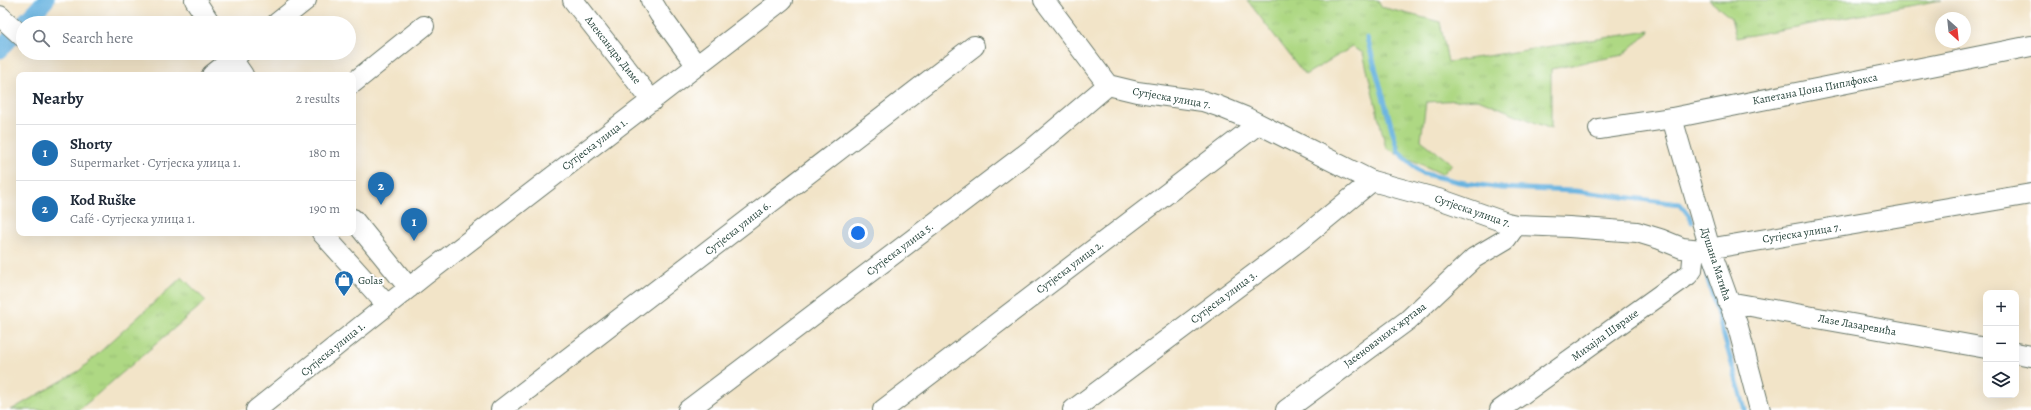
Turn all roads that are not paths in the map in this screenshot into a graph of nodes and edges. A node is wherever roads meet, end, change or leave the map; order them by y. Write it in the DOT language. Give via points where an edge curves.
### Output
graph roads {
  1 [pos="195,0"];
  2 [pos="306,0"];
  3 [pos="573,0"];
  4 [pos="651,0"];
  5 [pos="1044,0"];
  6 [pos="774,2"];
  7 [pos="205,16"];
  8 [pos="286,16"];
  9 [pos="4,20"];
  10 [pos="424,26"];
  11 [pos="16,30"];
  12 [pos="974,46"];
  13 [pos="2031,46"];
  14 [pos="236,60"];
  15 [pos="697,66"];
  16 [pos="217,72"];
  17 [pos="356,81"];
  18 [pos="1108,85"];
  19 [pos="652,100"];
  20 [pos="1672,118"];
  21 [pos="1257,125"];
  22 [pos="1599,129"];
  23 [pos="1372,180"];
  24 [pos="2031,194"];
  25 [pos="356,223"];
  26 [pos="1516,226"];
  27 [pos="325,236"];
  28 [pos="1702,249"];
  29 [pos="409,288"];
  30 [pos="1728,302"];
  31 [pos="387,305"];
  32 [pos="1983,347"];
  33 [pos="2019,354"];
  34 [pos="2031,356"];
  35 [pos="256,410"];
  36 [pos="501,410"];
  37 [pos="688,410"];
  38 [pos="883,410"];
  39 [pos="1073,410"];
  40 [pos="1286,410"];
  41 [pos="1500,410"];
  42 [pos="1760,410"];
  1 -- 7 [label="street"];
  2 -- 8 [label="street"];
  3 -- 19 [label="street, Александра Диме"];
  4 -- 15 [label="street"];
  5 -- 18 [label="street"];
  6 -- 15 [label="street, Сутјеска улица 1."];
  9 -- 11 [label="street"];
  10 -- 17 [label="street"];
  12 -- 36 [label="street, Сутјеска улица 6."];
  13 -- 20 [label="street, Капетана Џона Пиплфокса"];
  14 -- 16 [label="street"];
  15 -- 19 [label="street, Сутјеска улица 1."];
  18 -- 21 [label="street, Сутјеска улица 7." via="1137,92 1203,101 1245,117"];
  18 -- 37 [label="street, Сутјеска улица 5." via="1036,146"];
  19 -- 29 [label="street, Сутјеска улица 1."];
  20 -- 22 [label="street, Капетана Џона Пиплфокса"];
  20 -- 28 [label="street, Душана Матића"];
  21 -- 23 [label="street, Сутјеска улица 7."];
  21 -- 38 [label="street, Сутјеска улица 2."];
  23 -- 26 [label="street, Сутјеска улица 7." via="1442,200"];
  23 -- 39 [label="street, Сутјеска улица 3." via="1300,240"];
  24 -- 28 [label="street, Сутјеска улица 7."];
  25 -- 29 [label="street"];
  26 -- 28 [label="street, Сутјеска улица 7." via="1637,232"];
  26 -- 40 [label="street, Јасеновачких жртава" via="1506,239 1470,262 1408,320"];
  27 -- 31 [label="street"];
  28 -- 30 [label="street, Душана Матића"];
  28 -- 41 [label="street, Михајла Швраке" via="1688,275"];
  29 -- 31 [label="street, Сутјеска улица 1."];
  30 -- 32 [label="street, Лазе Лазаревића"];
  30 -- 42 [label="street, Душана Матића" via="1738,327"];
  31 -- 35 [label="street, Сутјеска улица 1."];
  33 -- 34 [label="street"];
}
